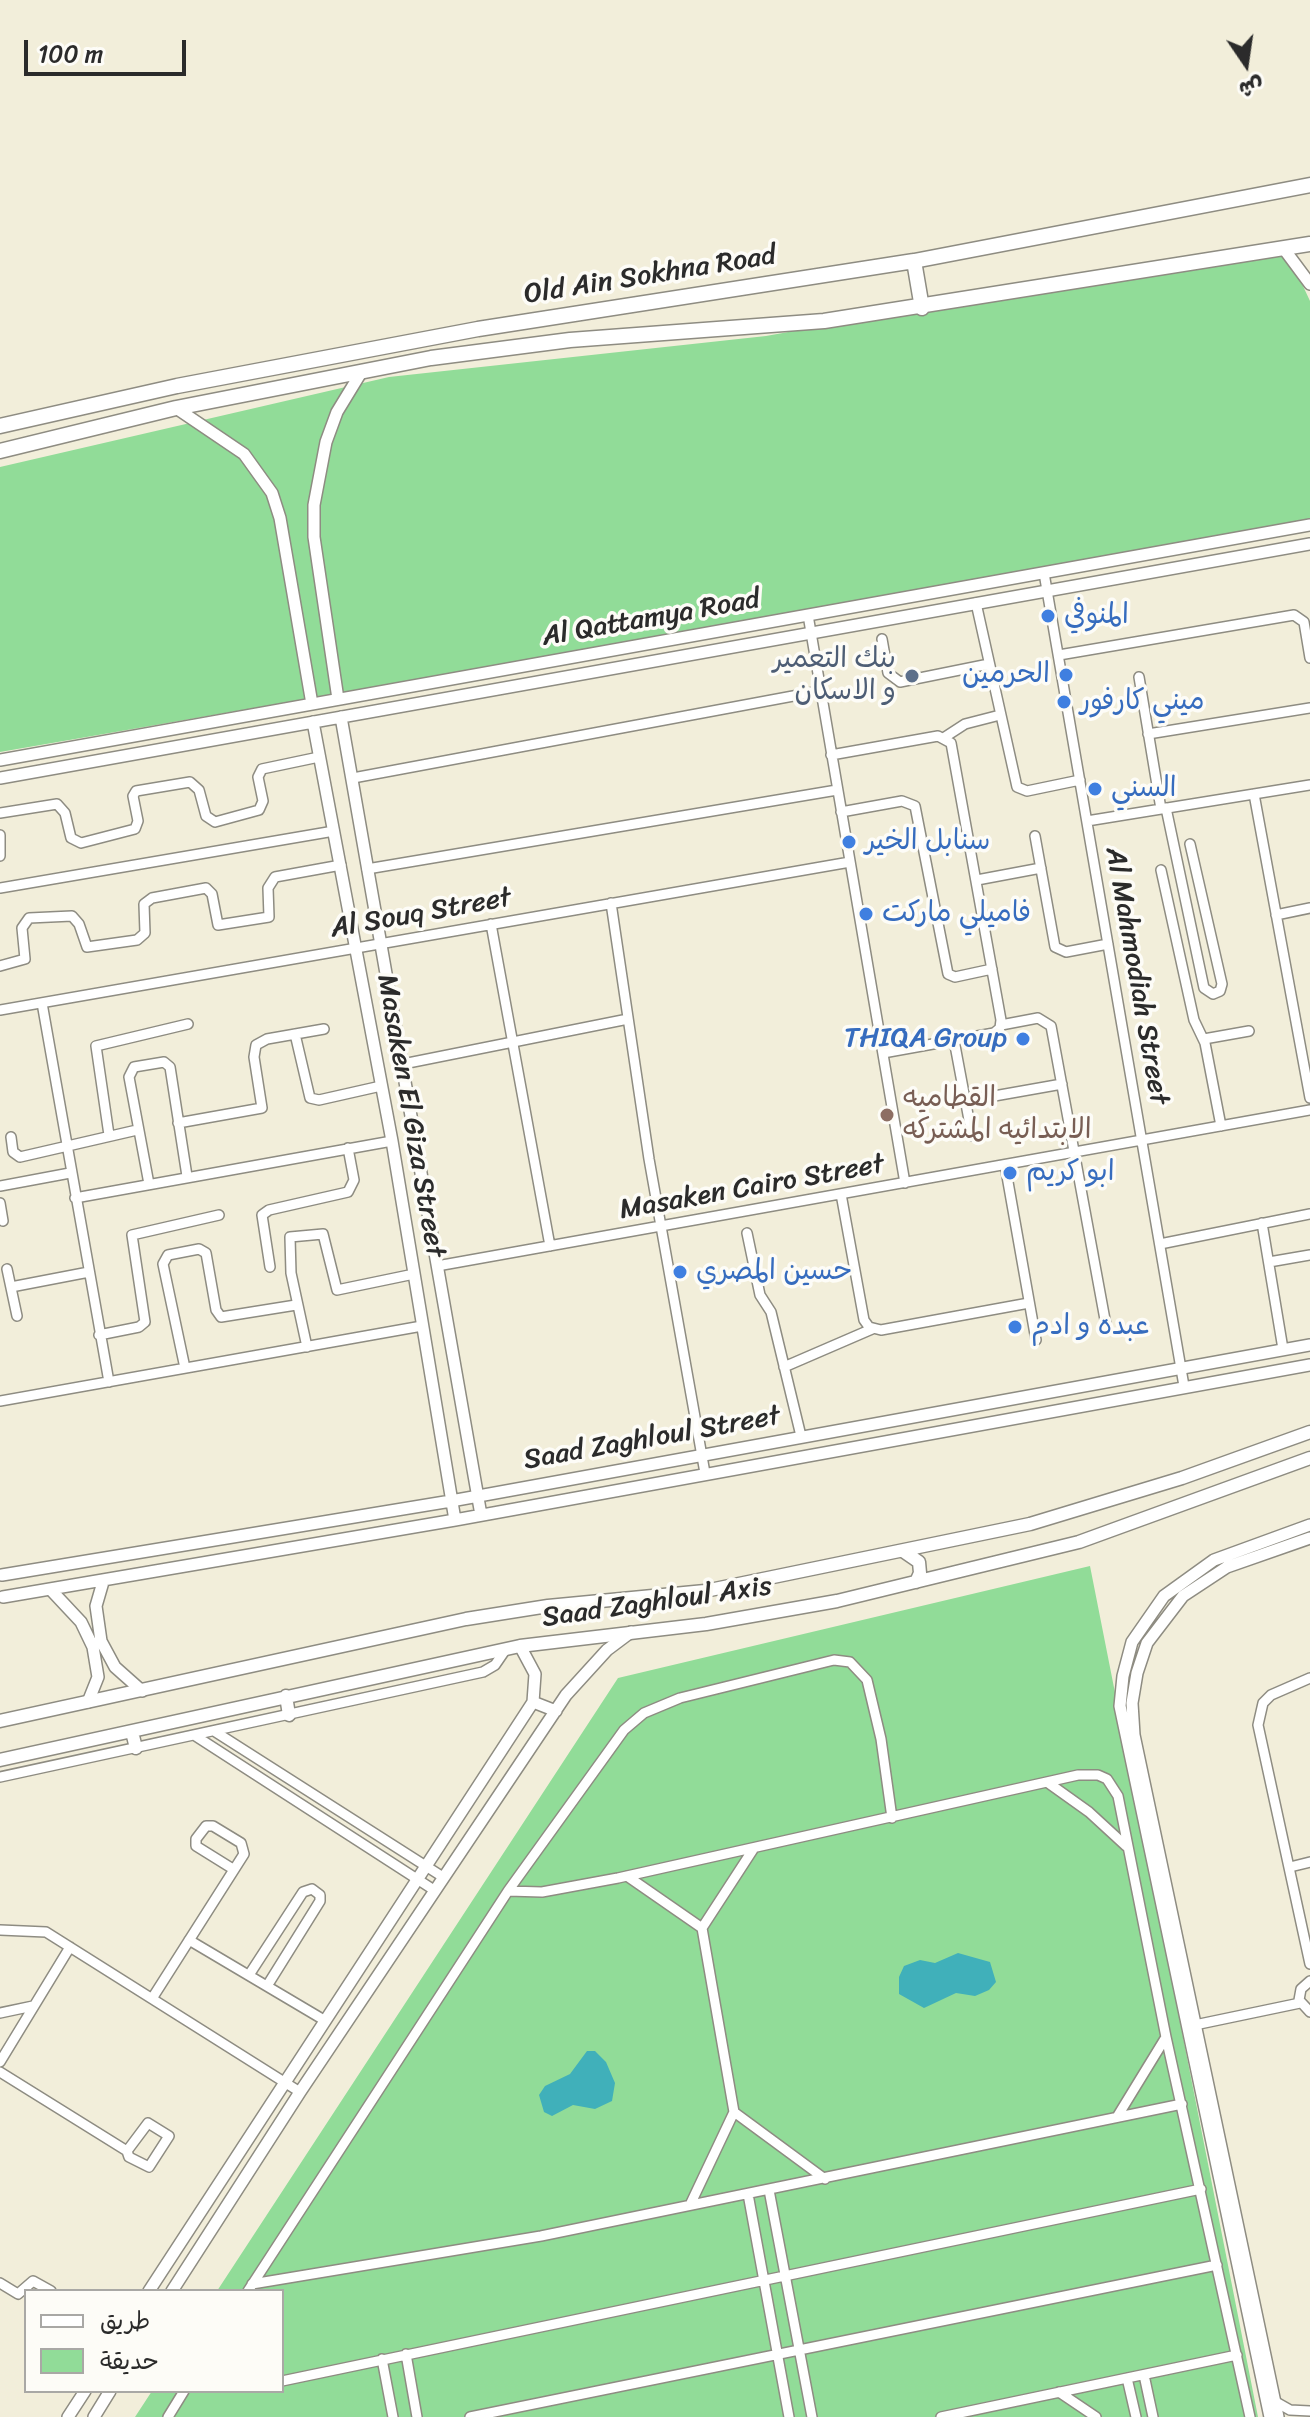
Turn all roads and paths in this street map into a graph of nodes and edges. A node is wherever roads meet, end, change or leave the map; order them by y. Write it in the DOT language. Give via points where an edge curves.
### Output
graph roads {
  1 [pos="1310,185"];
  2 [pos="1310,244"];
  3 [pos="1284,249"];
  4 [pos="914,261"];
  5 [pos="1310,284"];
  6 [pos="922,308"];
  7 [pos="362,371"];
  8 [pos="176,408"];
  9 [pos="0,426"];
  10 [pos="0,451"];
  11 [pos="1310,525"];
  12 [pos="1310,544"];
  13 [pos="1044,573"];
  14 [pos="1047,590"];
  15 [pos="976,603"];
  16 [pos="808,615"];
  17 [pos="810,633"];
  18 [pos="882,639"];
  19 [pos="1059,655"];
  20 [pos="1310,658"];
  21 [pos="989,664"];
  22 [pos="1139,677"];
  23 [pos="820,691"];
  24 [pos="338,699"];
  25 [pos="312,704"];
  26 [pos="1310,708"];
  27 [pos="1000,715"];
  28 [pos="341,717"];
  29 [pos="313,722"];
  30 [pos="1148,734"];
  31 [pos="945,737"];
  32 [pos="831,755"];
  33 [pos="319,757"];
  34 [pos="0,760"];
  35 [pos="0,778"];
  36 [pos="353,778"];
  37 [pos="1080,780"];
  38 [pos="1310,785"];
  39 [pos="837,790"];
  40 [pos="1254,794"];
  41 [pos="1164,809"];
  42 [pos="841,812"];
  43 [pos="0,813"];
  44 [pos="1087,821"];
  45 [pos="334,831"];
  46 [pos="0,835"];
  47 [pos="1035,836"];
  48 [pos="1190,844"];
  49 [pos="0,856"];
  50 [pos="850,862"];
  51 [pos="341,865"];
  52 [pos="1041,868"];
  53 [pos="367,869"];
  54 [pos="1161,870"];
  55 [pos="977,880"];
  56 [pos="0,888"];
  57 [pos="611,903"];
  58 [pos="1310,908"];
  59 [pos="1205,915"];
  60 [pos="1276,915"];
  61 [pos="1189,918"];
  62 [pos="491,924"];
  63 [pos="382,943"];
  64 [pos="1108,944"];
  65 [pos="355,948"];
  66 [pos="0,966"];
  67 [pos="992,969"];
  68 [pos="42,1003"];
  69 [pos="0,1010"];
  70 [pos="628,1019"];
  71 [pos="188,1024"];
  72 [pos="1001,1025"];
  73 [pos="324,1029"];
  74 [pos="1249,1031"];
  75 [pos="295,1034"];
  76 [pos="1204,1039"];
  77 [pos="954,1040"];
  78 [pos="512,1044"];
  79 [pos="883,1053"];
  80 [pos="403,1064"];
  81 [pos="1062,1084"];
  82 [pos="381,1086"];
  83 [pos="1310,1098"];
  84 [pos="966,1101"];
  85 [pos="1310,1110"];
  86 [pos="178,1123"];
  87 [pos="1221,1126"];
  88 [pos="137,1130"];
  89 [pos="109,1135"];
  90 [pos="972,1136"];
  91 [pos="11,1137"];
  92 [pos="1142,1140"];
  93 [pos="392,1141"];
  94 [pos="64,1146"];
  95 [pos="348,1148"];
  96 [pos="1075,1152"];
  97 [pos="1005,1165"];
  98 [pos="70,1173"];
  99 [pos="187,1176"];
  100 [pos="905,1183"];
  101 [pos="149,1184"];
  102 [pos="0,1186"];
  103 [pos="841,1194"];
  104 [pos="75,1198"];
  105 [pos="0,1203"];
  106 [pos="1310,1214"];
  107 [pos="219,1215"];
  108 [pos="3,1221"];
  109 [pos="1262,1223"];
  110 [pos="663,1226"];
  111 [pos="747,1233"];
  112 [pos="1160,1244"];
  113 [pos="550,1246"];
  114 [pos="1310,1255"];
  115 [pos="1269,1262"];
  116 [pos="437,1266"];
  117 [pos="270,1267"];
  118 [pos="7,1269"];
  119 [pos="89,1272"];
  120 [pos="414,1274"];
  121 [pos="11,1287"];
  122 [pos="1029,1303"];
  123 [pos="296,1305"];
  124 [pos="17,1316"];
  125 [pos="1106,1325"];
  126 [pos="422,1326"];
  127 [pos="872,1329"];
  128 [pos="99,1335"];
  129 [pos="1036,1340"];
  130 [pos="1310,1345"];
  131 [pos="307,1347"];
  132 [pos="1283,1349"];
  133 [pos="1310,1365"];
  134 [pos="784,1367"];
  135 [pos="1181,1367"];
  136 [pos="185,1368"];
  137 [pos="109,1382"];
  138 [pos="1184,1386"];
  139 [pos="0,1401"];
  140 [pos="1310,1432"];
  141 [pos="801,1436"];
  142 [pos="702,1455"];
  143 [pos="1310,1458"];
  144 [pos="705,1473"];
  145 [pos="478,1496"];
  146 [pos="451,1501"];
  147 [pos="481,1515"];
  148 [pos="455,1520"];
  149 [pos="1310,1525"];
  150 [pos="1310,1538"];
  151 [pos="902,1551"];
  152 [pos="1,1574"];
  153 [pos="103,1582"];
  154 [pos="916,1582"];
  155 [pos="51,1590"];
  156 [pos="2,1599"];
  157 [pos="631,1632"];
  158 [pos="520,1646"];
  159 [pos="506,1649"];
  160 [pos="1310,1678"];
  161 [pos="142,1691"];
  162 [pos="286,1696"];
  163 [pos="88,1702"];
  164 [pos="533,1702"];
  165 [pos="556,1711"];
  166 [pos="289,1715"];
  167 [pos="0,1721"];
  168 [pos="214,1731"];
  169 [pos="132,1732"];
  170 [pos="194,1735"];
  171 [pos="136,1748"];
  172 [pos="0,1760"];
  173 [pos="0,1777"];
  174 [pos="1047,1782"];
  175 [pos="892,1818"];
  176 [pos="1126,1846"];
  177 [pos="754,1848"];
  178 [pos="1310,1862"];
  179 [pos="425,1866"];
  180 [pos="1290,1867"];
  181 [pos="233,1869"];
  182 [pos="627,1876"];
  183 [pos="443,1877"];
  184 [pos="417,1878"];
  185 [pos="434,1890"];
  186 [pos="508,1891"];
  187 [pos="281,1927"];
  188 [pos="702,1928"];
  189 [pos="0,1930"];
  190 [pos="297,1937"];
  191 [pos="189,1940"];
  192 [pos="70,1947"];
  193 [pos="1310,1964"];
  194 [pos="249,1975"];
  195 [pos="1310,1981"];
  196 [pos="267,1986"];
  197 [pos="153,1997"];
  198 [pos="1300,2003"];
  199 [pos="33,2006"];
  200 [pos="1310,2012"];
  201 [pos="0,2013"];
  202 [pos="324,2020"];
  203 [pos="1190,2026"];
  204 [pos="1166,2037"];
  205 [pos="0,2062"];
  206 [pos="0,2072"];
  207 [pos="283,2082"];
  208 [pos="300,2092"];
  209 [pos="1182,2104"];
  210 [pos="734,2112"];
  211 [pos="1117,2117"];
  212 [pos="127,2151"];
  213 [pos="825,2179"];
  214 [pos="1201,2189"];
  215 [pos="769,2190"];
  216 [pos="748,2194"];
  217 [pos="690,2205"];
  218 [pos="1217,2265"];
  219 [pos="785,2275"];
  220 [pos="766,2279"];
  221 [pos="0,2283"];
  222 [pos="250,2288"];
  223 [pos="25,2289"];
  224 [pos="47,2289"];
  225 [pos="150,2289"];
  226 [pos="173,2289"];
  227 [pos="24,2290"];
  228 [pos="799,2350"];
  229 [pos="406,2354"];
  230 [pos="778,2354"];
  231 [pos="1237,2355"];
  232 [pos="382,2359"];
  233 [pos="1144,2375"];
  234 [pos="1127,2378"];
  235 [pos="284,2381"];
  236 [pos="1059,2392"];
  237 [pos="84,2393"];
  238 [pos="109,2393"];
  239 [pos="183,2393"];
  240 [pos="1265,2394"];
  241 [pos="1276,2404"];
  242 [pos="1304,2413"];
  243 [pos="68,2417"];
  244 [pos="94,2417"];
  245 [pos="168,2417"];
  246 [pos="393,2417"];
  247 [pos="417,2417"];
  248 [pos="470,2417"];
  249 [pos="789,2417"];
  250 [pos="812,2417"];
  251 [pos="941,2417"];
  252 [pos="1096,2417"];
  253 [pos="1136,2417"];
  254 [pos="1153,2417"];
  255 [pos="1250,2417"];
  256 [pos="1270,2417"];
  257 [pos="1278,2417"];
  1 -- 4 [label="main road, Old Ain Sokhna Road"];
  2 -- 3 [label="main road, Old Ain Sokhna Road"];
  3 -- 5 [label="street"];
  3 -- 6 [label="main road, Old Ain Sokhna Road"];
  4 -- 6 [label="main road"];
  4 -- 9 [label="main road, Old Ain Sokhna Road" via="478,329 177,386"];
  6 -- 7 [label="main road, Old Ain Sokhna Road" via="768,327 528,344"];
  7 -- 8 [label="main road, Old Ain Sokhna Road"];
  7 -- 24 [label="street" via="326,442 314,505"];
  8 -- 10 [label="main road, Old Ain Sokhna Road"];
  8 -- 25 [label="street" via="244,454 272,493"];
  11 -- 13 [label="street, Al Qattamya Road"];
  12 -- 14 [label="street, Al Qattamya Road"];
  13 -- 14 [label="street, Al Mahmodiah Street"];
  13 -- 16 [label="street, Al Qattamya Road"];
  14 -- 15 [label="street, Al Qattamya Road"];
  14 -- 19 [label="street, Al Mahmodiah Street"];
  15 -- 17 [label="street, Al Qattamya Road"];
  15 -- 21 [label="street"];
  16 -- 17 [label="street"];
  16 -- 24 [label="street, Al Qattamya Road"];
  17 -- 23 [label="street"];
  17 -- 28 [label="street, Al Qattamya Road"];
  18 -- 21 [label="street" via="888,673 900,682"];
  19 -- 20 [label="street" via="1294,615 1304,622"];
  19 -- 37 [label="street, Al Mahmodiah Street"];
  21 -- 27 [label="street"];
  22 -- 30 [label="street"];
  23 -- 32 [label="street"];
  23 -- 36 [label="street"];
  24 -- 25 [label="street, Al Qattamya Road"];
  25 -- 34 [label="street, Al Qattamya Road"];
  26 -- 30 [label="street"];
  27 -- 31 [label="street" via="965,724"];
  27 -- 37 [label="street" via="1017,787 1027,791"];
  28 -- 29 [label="street, Al Qattamya Road"];
  28 -- 36 [label="street, Masaken El Giza Street"];
  29 -- 33 [label="street, Masaken El Giza Street"];
  29 -- 35 [label="street, Al Qattamya Road"];
  30 -- 41 [label="street"];
  31 -- 32 [label="street"];
  31 -- 55 [label="street" via="953,747"];
  32 -- 39 [label="street"];
  33 -- 43 [label="street" via="262,769 259,810 215,822 206,816 198,787 187,782 136,791 135,829 81,843 71,838 57,804"];
  33 -- 45 [label="street, Masaken El Giza Street"];
  36 -- 53 [label="street, Masaken El Giza Street"];
  37 -- 44 [label="street, Al Mahmodiah Street"];
  38 -- 40 [label="street"];
  39 -- 42 [label="street"];
  39 -- 53 [label="street"];
  40 -- 41 [label="street"];
  40 -- 60 [label="street"];
  41 -- 44 [label="street"];
  41 -- 61 [label="street"];
  42 -- 50 [label="street"];
  42 -- 67 [label="street" via="902,801 915,806 948,974"];
  44 -- 64 [label="street, Al Mahmodiah Street"];
  45 -- 51 [label="street, Masaken El Giza Street"];
  45 -- 56 [label="street"];
  46 -- 49 [label="street"];
  47 -- 52 [label="street"];
  48 -- 59 [label="street"];
  50 -- 57 [label="street, Al Souq Street"];
  50 -- 79 [label="street"];
  51 -- 65 [label="street, Masaken El Giza Street"];
  51 -- 66 [label="street" via="275,877 268,888 269,917 218,925 206,888 152,898 144,904 145,933 137,940 87,947 72,916 29,918 22,928 25,959"];
  52 -- 55 [label="street"];
  52 -- 64 [label="street" via="1057,949"];
  53 -- 63 [label="street, Masaken El Giza Street"];
  54 -- 76 [label="street" via="1194,1020"];
  55 -- 67 [label="street"];
  57 -- 62 [label="street, Al Souq Street"];
  57 -- 70 [label="street"];
  58 -- 60 [label="street"];
  59 -- 61 [label="street"];
  59 -- 61 [label="street" via="1222,984 1213,994 1204,988"];
  60 -- 83 [label="street"];
  62 -- 63 [label="street, Al Souq Street"];
  62 -- 78 [label="street"];
  63 -- 65 [label="street, Al Souq Street"];
  63 -- 80 [label="street, Masaken El Giza Street"];
  64 -- 92 [label="street, Al Mahmodiah Street"];
  65 -- 68 [label="street, Al Souq Street"];
  65 -- 82 [label="street, Masaken El Giza Street"];
  67 -- 72 [label="street"];
  68 -- 69 [label="street, Al Souq Street"];
  68 -- 94 [label="street"];
  70 -- 78 [label="street"];
  70 -- 110 [label="street"];
  71 -- 89 [label="street" via="96,1046"];
  72 -- 77 [label="street" via="994,1033"];
  72 -- 81 [label="street" via="1048,1021"];
  73 -- 75 [label="street"];
  74 -- 76 [label="street"];
  75 -- 82 [label="street" via="310,1098"];
  75 -- 86 [label="street" via="256,1045 263,1107"];
  76 -- 87 [label="street"];
  77 -- 79 [label="street"];
  77 -- 84 [label="street"];
  78 -- 80 [label="street"];
  78 -- 113 [label="street"];
  79 -- 100 [label="street"];
  80 -- 116 [label="street, Masaken El Giza Street"];
  81 -- 84 [label="street"];
  81 -- 96 [label="street"];
  82 -- 93 [label="street, Masaken El Giza Street"];
  84 -- 90 [label="street"];
  85 -- 87 [label="street, Masaken Cairo Street"];
  86 -- 88 [label="street" via="169,1065 134,1067 129,1074"];
  86 -- 99 [label="street"];
  87 -- 92 [label="street, Masaken Cairo Street"];
  88 -- 89 [label="street"];
  88 -- 101 [label="street"];
  89 -- 94 [label="street"];
  91 -- 94 [label="street" via="14,1154 20,1157"];
  92 -- 96 [label="street, Masaken Cairo Street"];
  92 -- 112 [label="street, Al Mahmodiah Street"];
  93 -- 95 [label="street"];
  93 -- 120 [label="street, Masaken El Giza Street"];
  94 -- 98 [label="street"];
  95 -- 99 [label="street"];
  95 -- 117 [label="street" via="354,1180 348,1192 262,1215"];
  96 -- 97 [label="street, Masaken Cairo Street"];
  96 -- 125 [label="street"];
  97 -- 100 [label="street, Masaken Cairo Street"];
  97 -- 122 [label="street"];
  98 -- 102 [label="street"];
  98 -- 104 [label="street"];
  99 -- 101 [label="street"];
  100 -- 103 [label="street, Masaken Cairo Street"];
  101 -- 104 [label="street"];
  103 -- 110 [label="street, Masaken Cairo Street"];
  103 -- 127 [label="street" via="864,1320"];
  104 -- 119 [label="street"];
  105 -- 108 [label="street"];
  106 -- 109 [label="street"];
  107 -- 128 [label="street" via="132,1235 145,1322"];
  109 -- 112 [label="street"];
  109 -- 115 [label="street"];
  110 -- 113 [label="street, Masaken Cairo Street"];
  110 -- 142 [label="street"];
  111 -- 134 [label="street"];
  112 -- 135 [label="street, Al Mahmodiah Street"];
  113 -- 116 [label="street, Masaken Cairo Street"];
  114 -- 115 [label="street"];
  115 -- 132 [label="street"];
  116 -- 145 [label="street, Masaken El Giza Street"];
  118 -- 121 [label="street"];
  119 -- 121 [label="street"];
  119 -- 128 [label="street"];
  120 -- 123 [label="street" via="337,1290 323,1234 291,1236"];
  120 -- 126 [label="street, Masaken El Giza Street"];
  121 -- 124 [label="street"];
  122 -- 127 [label="street"];
  122 -- 129 [label="street"];
  123 -- 131 [label="street"];
  123 -- 136 [label="street" via="221,1317 206,1253 199,1249 168,1255 163,1264"];
  126 -- 131 [label="street"];
  126 -- 146 [label="street, Masaken El Giza Street"];
  127 -- 134 [label="street"];
  128 -- 137 [label="street"];
  130 -- 132 [label="street, Saad Zaghloul Street"];
  131 -- 136 [label="street"];
  132 -- 135 [label="street, Saad Zaghloul Street"];
  133 -- 138 [label="street, Saad Zaghloul Street"];
  134 -- 141 [label="street"];
  135 -- 138 [label="street, Al Mahmodiah Street"];
  135 -- 141 [label="street, Saad Zaghloul Street"];
  136 -- 137 [label="street"];
  137 -- 139 [label="street"];
  138 -- 144 [label="street, Saad Zaghloul Street"];
  140 -- 151 [label="main road, Saad Zaghloul Axis" via="1106,1502"];
  141 -- 142 [label="street, Saad Zaghloul Street"];
  142 -- 144 [label="street"];
  142 -- 145 [label="street, Saad Zaghloul Street"];
  143 -- 154 [label="main road, Saad Zaghloul Axis" via="1079,1542"];
  144 -- 147 [label="street, Saad Zaghloul Street"];
  145 -- 146 [label="street, Saad Zaghloul Street"];
  145 -- 147 [label="street, Masaken El Giza Street"];
  146 -- 148 [label="street, Masaken El Giza Street"];
  146 -- 152 [label="street, Saad Zaghloul Street"];
  147 -- 148 [label="street, Saad Zaghloul Street"];
  148 -- 153 [label="street, Saad Zaghloul Street"];
  149 -- 203 [label="street" via="1226,1554 1190,1574 1143,1622 1126,1663 1121,1725"];
  150 -- 203 [label="street" via="1227,1567 1194,1586 1158,1625 1137,1673 1134,1735"];
  151 -- 154 [label="main road" via="919,1562"];
  151 -- 161 [label="main road, Saad Zaghloul Axis" via="705,1591 478,1617"];
  152 -- 156 [label="street" via="6,1586"];
  153 -- 155 [label="street, Saad Zaghloul Street"];
  153 -- 161 [label="street" via="96,1606 101,1641 115,1667"];
  154 -- 157 [label="main road, Saad Zaghloul Axis" via="772,1613"];
  155 -- 156 [label="street, Saad Zaghloul Street"];
  155 -- 163 [label="street" via="81,1622 93,1647 98,1677"];
  157 -- 158 [label="main road, Saad Zaghloul Axis"];
  157 -- 165 [label="street" via="584,1673"];
  158 -- 159 [label="main road, Saad Zaghloul Axis"];
  158 -- 164 [label="street" via="535,1674"];
  159 -- 162 [label="main road, Saad Zaghloul Axis"];
  159 -- 166 [label="street" via="483,1672"];
  160 -- 180 [label="street" via="1271,1695 1259,1714"];
  161 -- 163 [label="main road, Saad Zaghloul Axis"];
  162 -- 166 [label="main road"];
  162 -- 169 [label="main road, Saad Zaghloul Axis"];
  163 -- 167 [label="main road, Saad Zaghloul Axis"];
  164 -- 165 [label="street"];
  164 -- 179 [label="street"];
  165 -- 183 [label="street"];
  166 -- 168 [label="street"];
  168 -- 170 [label="street"];
  168 -- 179 [label="street"];
  169 -- 171 [label="main road"];
  169 -- 172 [label="main road, Saad Zaghloul Axis"];
  170 -- 171 [label="street"];
  170 -- 184 [label="street"];
  171 -- 173 [label="street"];
  174 -- 175 [label="street"];
  174 -- 176 [label="street"];
  174 -- 176 [label="street" via="1088,1773 1107,1779 1118,1796"];
  175 -- 177 [label="street"];
  175 -- 186 [label="street" via="867,1680 850,1662 834,1660 667,1701 644,1713 624,1730"];
  176 -- 204 [label="street"];
  177 -- 182 [label="street"];
  177 -- 188 [label="street"];
  178 -- 180 [label="street"];
  179 -- 183 [label="street"];
  179 -- 184 [label="street"];
  180 -- 193 [label="street"];
  181 -- 181 [label="street" via="244,1846 206,1826 196,1846"];
  181 -- 191 [label="street"];
  182 -- 186 [label="street" via="551,1891"];
  182 -- 188 [label="street"];
  183 -- 185 [label="street"];
  184 -- 185 [label="street"];
  184 -- 202 [label="street"];
  185 -- 208 [label="street"];
  186 -- 222 [label="street"];
  187 -- 190 [label="street"];
  187 -- 190 [label="street" via="303,1892 312,1889 321,1898"];
  187 -- 194 [label="street"];
  188 -- 210 [label="street"];
  189 -- 192 [label="street" via="38,1929"];
  190 -- 196 [label="street"];
  191 -- 194 [label="street"];
  191 -- 197 [label="street"];
  192 -- 197 [label="street"];
  192 -- 199 [label="street"];
  194 -- 196 [label="street"];
  195 -- 198 [label="street" via="1301,1989"];
  196 -- 202 [label="street"];
  197 -- 207 [label="street"];
  198 -- 200 [label="street"];
  198 -- 203 [label="street"];
  199 -- 201 [label="street"];
  199 -- 205 [label="street"];
  202 -- 207 [label="street"];
  203 -- 240 [label="street"];
  203 -- 241 [label="street"];
  204 -- 209 [label="street"];
  204 -- 211 [label="street"];
  206 -- 212 [label="street"];
  207 -- 208 [label="street"];
  207 -- 225 [label="street"];
  208 -- 226 [label="street"];
  209 -- 211 [label="street"];
  209 -- 214 [label="street"];
  210 -- 213 [label="street"];
  210 -- 217 [label="street"];
  211 -- 213 [label="street"];
  212 -- 212 [label="street" via="148,2123 169,2136 149,2167"];
  213 -- 215 [label="street"];
  214 -- 218 [label="street"];
  214 -- 219 [label="street"];
  215 -- 216 [label="street"];
  215 -- 219 [label="street"];
  216 -- 217 [label="street"];
  216 -- 220 [label="street"];
  217 -- 222 [label="street"];
  218 -- 228 [label="street"];
  218 -- 231 [label="street"];
  219 -- 220 [label="street"];
  219 -- 228 [label="street"];
  220 -- 229 [label="street"];
  220 -- 230 [label="street"];
  221 -- 227 [label="street" via="20,2294"];
  223 -- 224 [label="street" via="33,2281"];
  228 -- 230 [label="street"];
  228 -- 250 [label="street"];
  229 -- 232 [label="street"];
  229 -- 247 [label="street"];
  230 -- 248 [label="street"];
  230 -- 249 [label="street"];
  231 -- 233 [label="street"];
  231 -- 255 [label="street"];
  232 -- 235 [label="street"];
  232 -- 246 [label="street"];
  233 -- 234 [label="street"];
  233 -- 254 [label="street"];
  234 -- 236 [label="street"];
  234 -- 253 [label="street"];
  236 -- 251 [label="street"];
  236 -- 252 [label="street"];
  237 -- 243 [label="street"];
  238 -- 244 [label="street"];
  239 -- 245 [label="street"];
  240 -- 241 [label="street"];
  240 -- 256 [label="street"];
  241 -- 242 [label="street"];
  241 -- 257 [label="street"];
}
